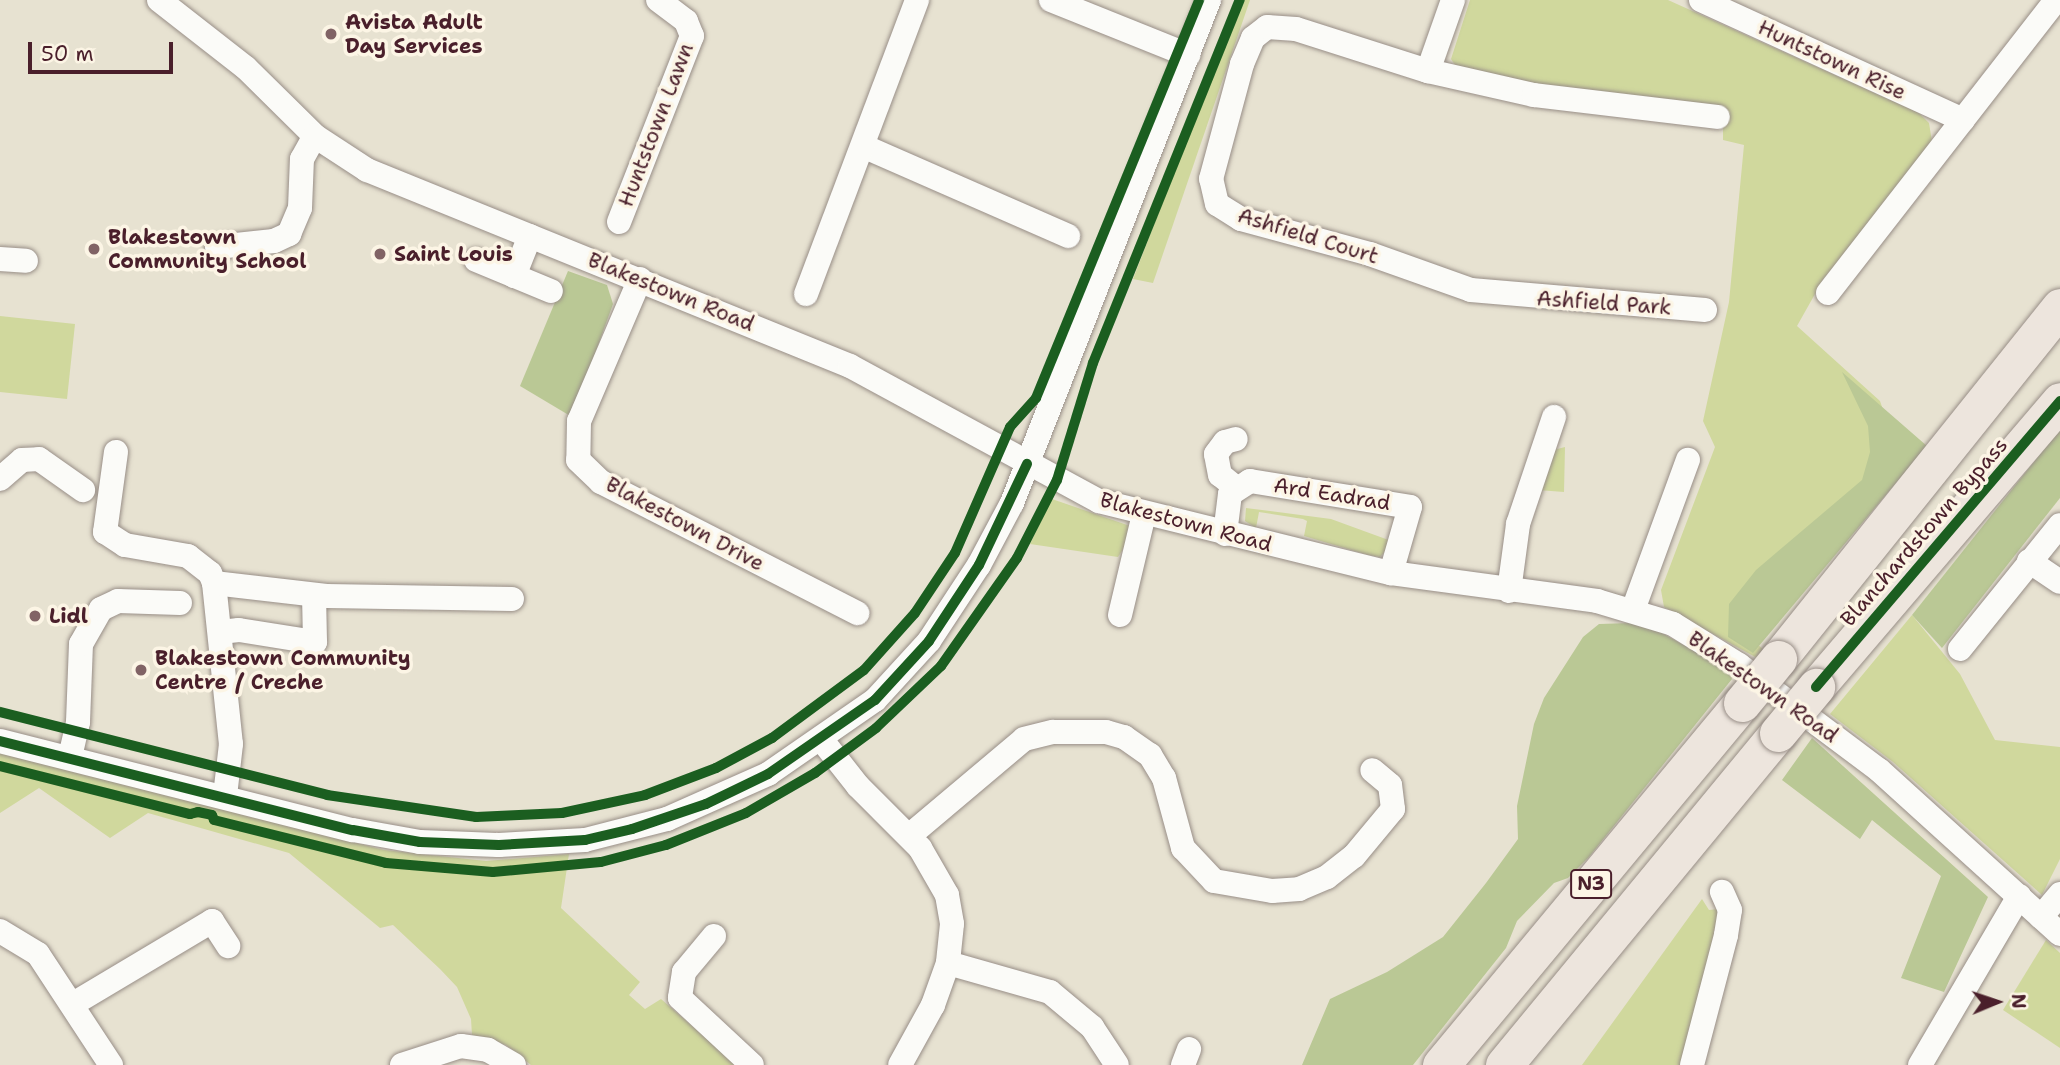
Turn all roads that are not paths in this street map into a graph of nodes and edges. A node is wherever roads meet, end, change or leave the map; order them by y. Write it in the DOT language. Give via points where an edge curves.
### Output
graph roads {
  1 [pos="159,0"];
  2 [pos="658,0"];
  3 [pos="917,0"];
  4 [pos="1051,0"];
  5 [pos="1209,0"];
  6 [pos="1453,0"];
  7 [pos="1701,0"];
  8 [pos="2056,0"];
  9 [pos="1188,55"];
  10 [pos="1428,71"];
  11 [pos="1718,117"];
  12 [pos="1963,120"];
  13 [pos="315,136"];
  14 [pos="863,146"];
  15 [pos="619,222"];
  16 [pos="530,236"];
  17 [pos="1068,236"];
  18 [pos="217,247"];
  19 [pos="0,259"];
  20 [pos="476,260"];
  21 [pos="26,261"];
  22 [pos="514,276"];
  23 [pos="640,279"];
  24 [pos="551,291"];
  25 [pos="1828,293"];
  26 [pos="806,294"];
  27 [pos="1503,295"];
  28 [pos="2060,307"];
  29 [pos="1705,310"];
  30 [pos="2060,401"];
  31 [pos="1556,430"];
  32 [pos="1236,439"];
  33 [pos="116,452"];
  34 [pos="1688,460"];
  35 [pos="1027,464"];
  36 [pos="0,479"];
  37 [pos="1235,487"];
  38 [pos="83,490"];
  39 [pos="1144,514"];
  40 [pos="2060,525"];
  41 [pos="1225,534"];
  42 [pos="2029,561"];
  43 [pos="1391,573"];
  44 [pos="2060,582"];
  45 [pos="214,583"];
  46 [pos="1509,591"];
  47 [pos="314,595"];
  48 [pos="512,599"];
  49 [pos="180,603"];
  50 [pos="1633,610"];
  51 [pos="856,613"];
  52 [pos="1120,615"];
  53 [pos="220,632"];
  54 [pos="1960,649"];
  55 [pos="821,738"];
  56 [pos="0,741"];
  57 [pos="70,757"];
  58 [pos="1371,770"];
  59 [pos="225,796"];
  60 [pos="909,836"];
  61 [pos="1676,857"];
  62 [pos="1722,892"];
  63 [pos="2060,894"];
  64 [pos="2019,896"];
  65 [pos="2041,917"];
  66 [pos="0,930"];
  67 [pos="2060,934"];
  68 [pos="714,936"];
  69 [pos="228,946"];
  70 [pos="948,963"];
  71 [pos="73,1004"];
  72 [pos="111,1065"];
  73 [pos="402,1065"];
  74 [pos="514,1065"];
  75 [pos="752,1065"];
  76 [pos="900,1065"];
  77 [pos="1117,1065"];
  78 [pos="1441,1065"];
  79 [pos="1504,1065"];
  80 [pos="1523,1065"];
  81 [pos="1692,1065"];
  82 [pos="1920,1065"];
  1 -- 13 [label="street, Blakestown Road" via="246,68"];
  2 -- 15 [label="street, Huntstown Lawn" via="686,21 692,36"];
  3 -- 14 [label="street"];
  4 -- 9 [label="street"];
  5 -- 9 [label="street"];
  6 -- 10 [label="street"];
  7 -- 12 [label="street, Huntstown Rise"];
  8 -- 12 [label="street"];
  9 -- 35 [label="street" via="1127,200"];
  10 -- 11 [label="street, Ashfield Court" via="1569,100"];
  10 -- 27 [label="street, Ashfield Court" via="1296,29 1261,31 1247,49 1224,123 1211,180 1217,204 1241,219 1370,254 1442,282"];
  12 -- 25 [label="street"];
  13 -- 16 [label="street, Blakestown Road" via="395,184"];
  13 -- 18 [label="street" via="302,159 300,208 289,234 274,241"];
  14 -- 17 [label="street"];
  14 -- 26 [label="street"];
  16 -- 22 [label="street"];
  16 -- 23 [label="street, Blakestown Road"];
  19 -- 21 [label="street"];
  20 -- 22 [label="street"];
  22 -- 24 [label="street"];
  23 -- 35 [label="street, Blakestown Road" via="900,390"];
  23 -- 51 [label="street, Blakestown Drive" via="579,421 578,460 601,482"];
  27 -- 29 [label="street, Ashfield Park"];
  28 -- 78 [label="highway, Blanchardstown Bypass / N3, bridge" via="1742,704"];
  30 -- 61 [label="highway, Blanchardstown Bypass / N3, bridge"];
  31 -- 46 [label="street" via="1520,517"];
  32 -- 37 [label="street" via="1225,442 1216,454 1220,475"];
  33 -- 45 [label="street" via="105,532 125,545 188,556 210,573"];
  34 -- 50 [label="street"];
  35 -- 39 [label="street, Blakestown Road" via="1099,500"];
  35 -- 55 [label="street" via="979,565 929,641 875,700"];
  36 -- 38 [label="street" via="22,460 39,459"];
  37 -- 41 [label="street"];
  37 -- 43 [label="street, Ard Eadrad" via="1250,481 1410,507"];
  39 -- 41 [label="street, Blakestown Road"];
  39 -- 52 [label="street"];
  40 -- 42 [label="street"];
  41 -- 43 [label="street, Blakestown Road"];
  42 -- 44 [label="street"];
  42 -- 54 [label="street"];
  43 -- 46 [label="street, Blakestown Road"];
  45 -- 47 [label="street"];
  45 -- 53 [label="street"];
  46 -- 50 [label="street, Blakestown Road"];
  47 -- 48 [label="street"];
  47 -- 53 [label="street" via="319,643 239,630"];
  49 -- 57 [label="street" via="118,601 101,609 81,644 78,722"];
  50 -- 64 [label="street, Blakestown Road" via="1672,624 1750,673 1940,821"];
  53 -- 59 [label="street" via="231,744"];
  55 -- 59 [label="street" via="768,774 706,804 585,840 499,845 419,842 353,830"];
  55 -- 60 [label="street" via="858,786"];
  56 -- 57 [label="street"];
  57 -- 59 [label="street"];
  58 -- 60 [label="street" via="1390,785 1393,809 1354,856 1327,877 1299,889 1261,890 1214,881 1183,848 1164,778 1150,755 1124,737 1106,732 1054,732 1024,739"];
  60 -- 70 [label="street" via="930,861 947,895 952,924"];
  61 -- 79 [label="highway, Blanchardstown Bypass / N3"];
  61 -- 80 [label="highway" via="1616,953"];
  62 -- 81 [label="street" via="1730,910 1726,935"];
  63 -- 65 [label="street"];
  64 -- 65 [label="street, Blakestown Road"];
  64 -- 82 [label="street"];
  65 -- 67 [label="street, Blakestown Road"];
  66 -- 71 [label="street" via="38,954"];
  68 -- 75 [label="street" via="684,972 680,998"];
  69 -- 71 [label="street" via="212,921"];
  70 -- 76 [label="street" via="933,1005"];
  70 -- 77 [label="street" via="1050,992 1092,1027"];
  71 -- 72 [label="street"];
  73 -- 74 [label="street" via="461,1046 488,1050"];
}
